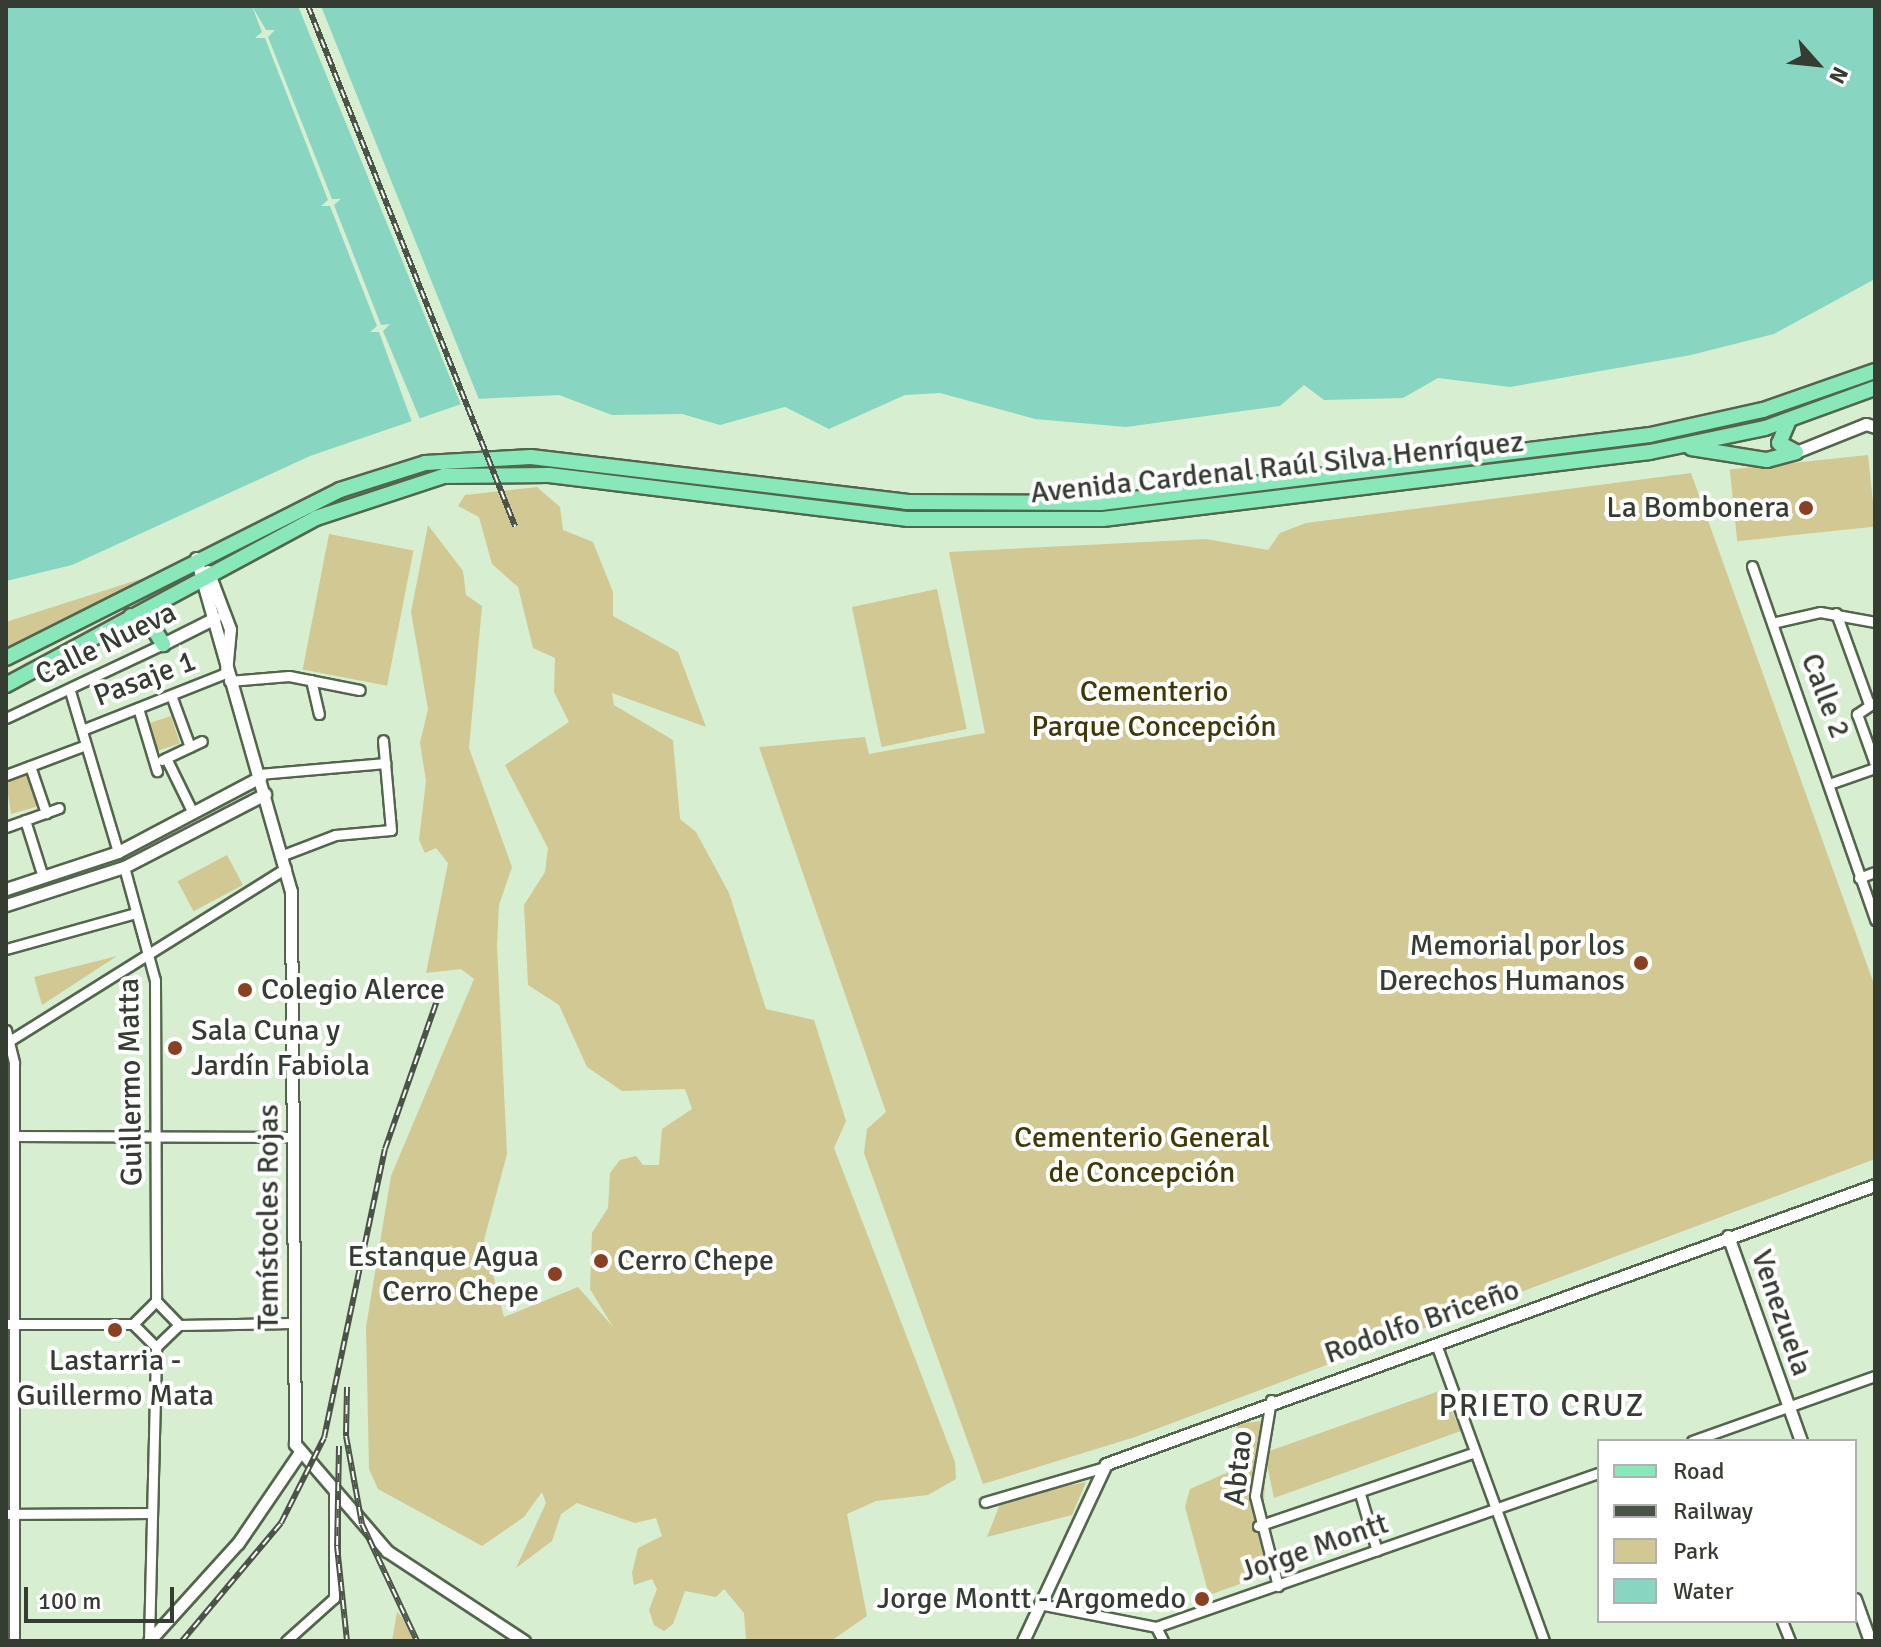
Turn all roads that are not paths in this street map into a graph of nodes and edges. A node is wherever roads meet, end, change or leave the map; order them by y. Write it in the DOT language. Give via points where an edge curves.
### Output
graph roads {
  1 [pos="1875,371"];
  2 [pos="1875,388"];
  3 [pos="1789,420"];
  4 [pos="1873,425"];
  5 [pos="1678,446"];
  6 [pos="1796,452"];
  7 [pos="196,558"];
  8 [pos="1752,566"];
  9 [pos="204,577"];
  10 [pos="225,611"];
  11 [pos="1836,613"];
  12 [pos="131,616"];
  13 [pos="210,621"];
  14 [pos="1875,622"];
  15 [pos="1772,623"];
  16 [pos="163,644"];
  17 [pos="6,658"];
  18 [pos="228,677"];
  19 [pos="311,680"];
  20 [pos="6,685"];
  21 [pos="360,690"];
  22 [pos="70,691"];
  23 [pos="171,695"];
  24 [pos="1872,703"];
  25 [pos="138,708"];
  26 [pos="319,714"];
  27 [pos="6,718"];
  28 [pos="82,730"];
  29 [pos="383,740"];
  30 [pos="202,741"];
  31 [pos="86,745"];
  32 [pos="190,747"];
  33 [pos="166,758"];
  34 [pos="386,763"];
  35 [pos="30,766"];
  36 [pos="1875,766"];
  37 [pos="6,775"];
  38 [pos="259,775"];
  39 [pos="1832,783"];
  40 [pos="265,794"];
  41 [pos="59,808"];
  42 [pos="46,813"];
  43 [pos="193,813"];
  44 [pos="25,820"];
  45 [pos="6,827"];
  46 [pos="118,852"];
  47 [pos="283,855"];
  48 [pos="124,867"];
  49 [pos="286,868"];
  50 [pos="1875,872"];
  51 [pos="43,877"];
  52 [pos="1859,878"];
  53 [pos="6,889"];
  54 [pos="6,905"];
  55 [pos="136,913"];
  56 [pos="1875,920"];
  57 [pos="6,949"];
  58 [pos="151,957"];
  59 [pos="6,1030"];
  60 [pos="8,1042"];
  61 [pos="14,1136"];
  62 [pos="156,1137"];
  63 [pos="293,1137"];
  64 [pos="1875,1185"];
  65 [pos="10,1216"];
  66 [pos="1728,1236"];
  67 [pos="156,1301"];
  68 [pos="292,1323"];
  69 [pos="10,1324"];
  70 [pos="133,1324"];
  71 [pos="179,1325"];
  72 [pos="1436,1344"];
  73 [pos="156,1347"];
  74 [pos="1875,1376"];
  75 [pos="1271,1400"];
  76 [pos="1788,1407"];
  77 [pos="1698,1439"];
  78 [pos="1800,1439"];
  79 [pos="300,1452"];
  80 [pos="1475,1452"];
  81 [pos="1101,1468"];
  82 [pos="1597,1474"];
  83 [pos="334,1491"];
  84 [pos="1360,1494"];
  85 [pos="985,1502"];
  86 [pos="1496,1509"];
  87 [pos="148,1513"];
  88 [pos="10,1514"];
  89 [pos="1258,1526"];
  90 [pos="1377,1551"];
  91 [pos="1278,1586"];
  92 [pos="1039,1604"];
  93 [pos="1857,1605"];
  94 [pos="1156,1627"];
  95 [pos="14,1641"];
  96 [pos="149,1641"];
  97 [pos="286,1641"];
  98 [pos="524,1641"];
  99 [pos="1023,1641"];
  100 [pos="1163,1641"];
  101 [pos="1544,1641"];
  102 [pos="1870,1641"];
  1 -- 7 [label="main road, Avenida Cardenal Raúl Silva Henríquez" via="1763,410 1650,435 1090,504 919,503 558,459 459,459 360,482"];
  2 -- 3 [label="main road, Avenida Cardenal Raúl Silva Henríquez"];
  3 -- 5 [label="main road, Avenida Cardenal Raúl Silva Henríquez"];
  3 -- 6 [label="main road" via="1779,443"];
  4 -- 6 [label="street"];
  5 -- 6 [label="main road" via="1767,460"];
  5 -- 9 [label="main road, Avenida Cardenal Raúl Silva Henríquez" via="1171,512 1012,523 874,516 549,475 460,474 337,508"];
  7 -- 9 [label="street, Temístocles Rojas"];
  7 -- 17 [label="main road, Avenida Cardenal Raúl Silva Henríquez"];
  8 -- 15 [label="street, Calle 2"];
  9 -- 10 [label="street, Temístocles Rojas"];
  9 -- 12 [label="main road, Avenida Cardenal Raúl Silva Henríquez"];
  9 -- 13 [label="street, Temístocles Rojas"];
  10 -- 13 [label="street, Calle Nueva"];
  10 -- 18 [label="street, Temístocles Rojas"];
  11 -- 14 [label="street"];
  11 -- 15 [label="street"];
  11 -- 24 [label="street"];
  12 -- 16 [label="main road" via="150,623"];
  12 -- 20 [label="main road, Avenida Cardenal Raúl Silva Henríquez"];
  13 -- 16 [label="street, Calle Nueva"];
  13 -- 18 [label="street, Temístocles Rojas"];
  15 -- 39 [label="street, Calle 2"];
  16 -- 22 [label="street, Calle Nueva"];
  18 -- 19 [label="street"];
  18 -- 23 [label="street, Pasaje 1"];
  18 -- 38 [label="street, Temístocles Rojas"];
  19 -- 21 [label="street"];
  19 -- 26 [label="street"];
  22 -- 27 [label="street, Calle Nueva"];
  22 -- 28 [label="street"];
  23 -- 25 [label="street, Pasaje 1"];
  23 -- 32 [label="street"];
  24 -- 36 [label="street" via="1857,714"];
  25 -- 28 [label="street, Pasaje 1"];
  25 -- 33 [label="street" via="155,767"];
  28 -- 31 [label="street"];
  29 -- 34 [label="street"];
  30 -- 32 [label="street"];
  31 -- 35 [label="street, Pasaje 1"];
  31 -- 46 [label="street"];
  32 -- 33 [label="street"];
  33 -- 43 [label="street"];
  34 -- 38 [label="street"];
  34 -- 47 [label="street" via="391,830 327,837"];
  35 -- 37 [label="street, Pasaje 1"];
  35 -- 42 [label="street"];
  36 -- 39 [label="street"];
  38 -- 40 [label="street, Temístocles Rojas"];
  38 -- 43 [label="street"];
  39 -- 52 [label="street, Calle 2" via="1827,793"];
  40 -- 47 [label="street, Temístocles Rojas"];
  40 -- 48 [label="street"];
  41 -- 42 [label="street"];
  42 -- 44 [label="street"];
  43 -- 46 [label="street"];
  44 -- 45 [label="street"];
  44 -- 51 [label="street"];
  46 -- 51 [label="street"];
  47 -- 49 [label="street, Temístocles Rojas"];
  48 -- 54 [label="street"];
  48 -- 55 [label="street, Guillermo Matta"];
  49 -- 58 [label="street"];
  49 -- 63 [label="street, Temístocles Rojas"];
  50 -- 52 [label="street"];
  51 -- 53 [label="street"];
  52 -- 56 [label="street, Calle 2"];
  55 -- 57 [label="street"];
  55 -- 58 [label="street, Guillermo Matta"];
  58 -- 60 [label="street"];
  58 -- 62 [label="street, Guillermo Matta"];
  59 -- 60 [label="street"];
  60 -- 61 [label="street"];
  61 -- 62 [label="street"];
  61 -- 65 [label="street"];
  62 -- 63 [label="street"];
  62 -- 67 [label="street, Guillermo Matta"];
  63 -- 68 [label="street, Temístocles Rojas"];
  64 -- 66 [label="street, Rodolfo Briceño"];
  65 -- 69 [label="street"];
  66 -- 72 [label="street, Rodolfo Briceño"];
  66 -- 76 [label="street, Venezuela"];
  67 -- 70 [label="street"];
  67 -- 71 [label="street"];
  68 -- 71 [label="street"];
  68 -- 79 [label="street, Temístocles Rojas" via="294,1435"];
  69 -- 70 [label="street"];
  69 -- 88 [label="street"];
  70 -- 73 [label="street"];
  71 -- 73 [label="street"];
  72 -- 75 [label="street, Rodolfo Briceño"];
  72 -- 80 [label="street"];
  73 -- 87 [label="street" via="155,1505"];
  74 -- 76 [label="street"];
  75 -- 81 [label="street, Rodolfo Briceño"];
  75 -- 89 [label="street, Abtao" via="1255,1496"];
  76 -- 77 [label="street"];
  76 -- 78 [label="street, Venezuela"];
  79 -- 83 [label="street"];
  79 -- 96 [label="street" via="238,1543"];
  80 -- 84 [label="street"];
  80 -- 86 [label="street"];
  81 -- 85 [label="street, Rodolfo Briceño"];
  81 -- 92 [label="street"];
  82 -- 86 [label="street, Jorge Montt"];
  83 -- 97 [label="street" via="334,1598"];
  83 -- 98 [label="street" via="394,1556"];
  84 -- 89 [label="street"];
  84 -- 90 [label="street"];
  86 -- 90 [label="street, Jorge Montt"];
  86 -- 101 [label="street"];
  87 -- 88 [label="street"];
  87 -- 96 [label="street"];
  88 -- 95 [label="street"];
  89 -- 91 [label="street, Abtao"];
  90 -- 91 [label="street, Jorge Montt"];
  91 -- 94 [label="street, Jorge Montt"];
  92 -- 94 [label="street, Jorge Montt"];
  92 -- 99 [label="street"];
  93 -- 102 [label="street"];
  94 -- 100 [label="street"];
}
